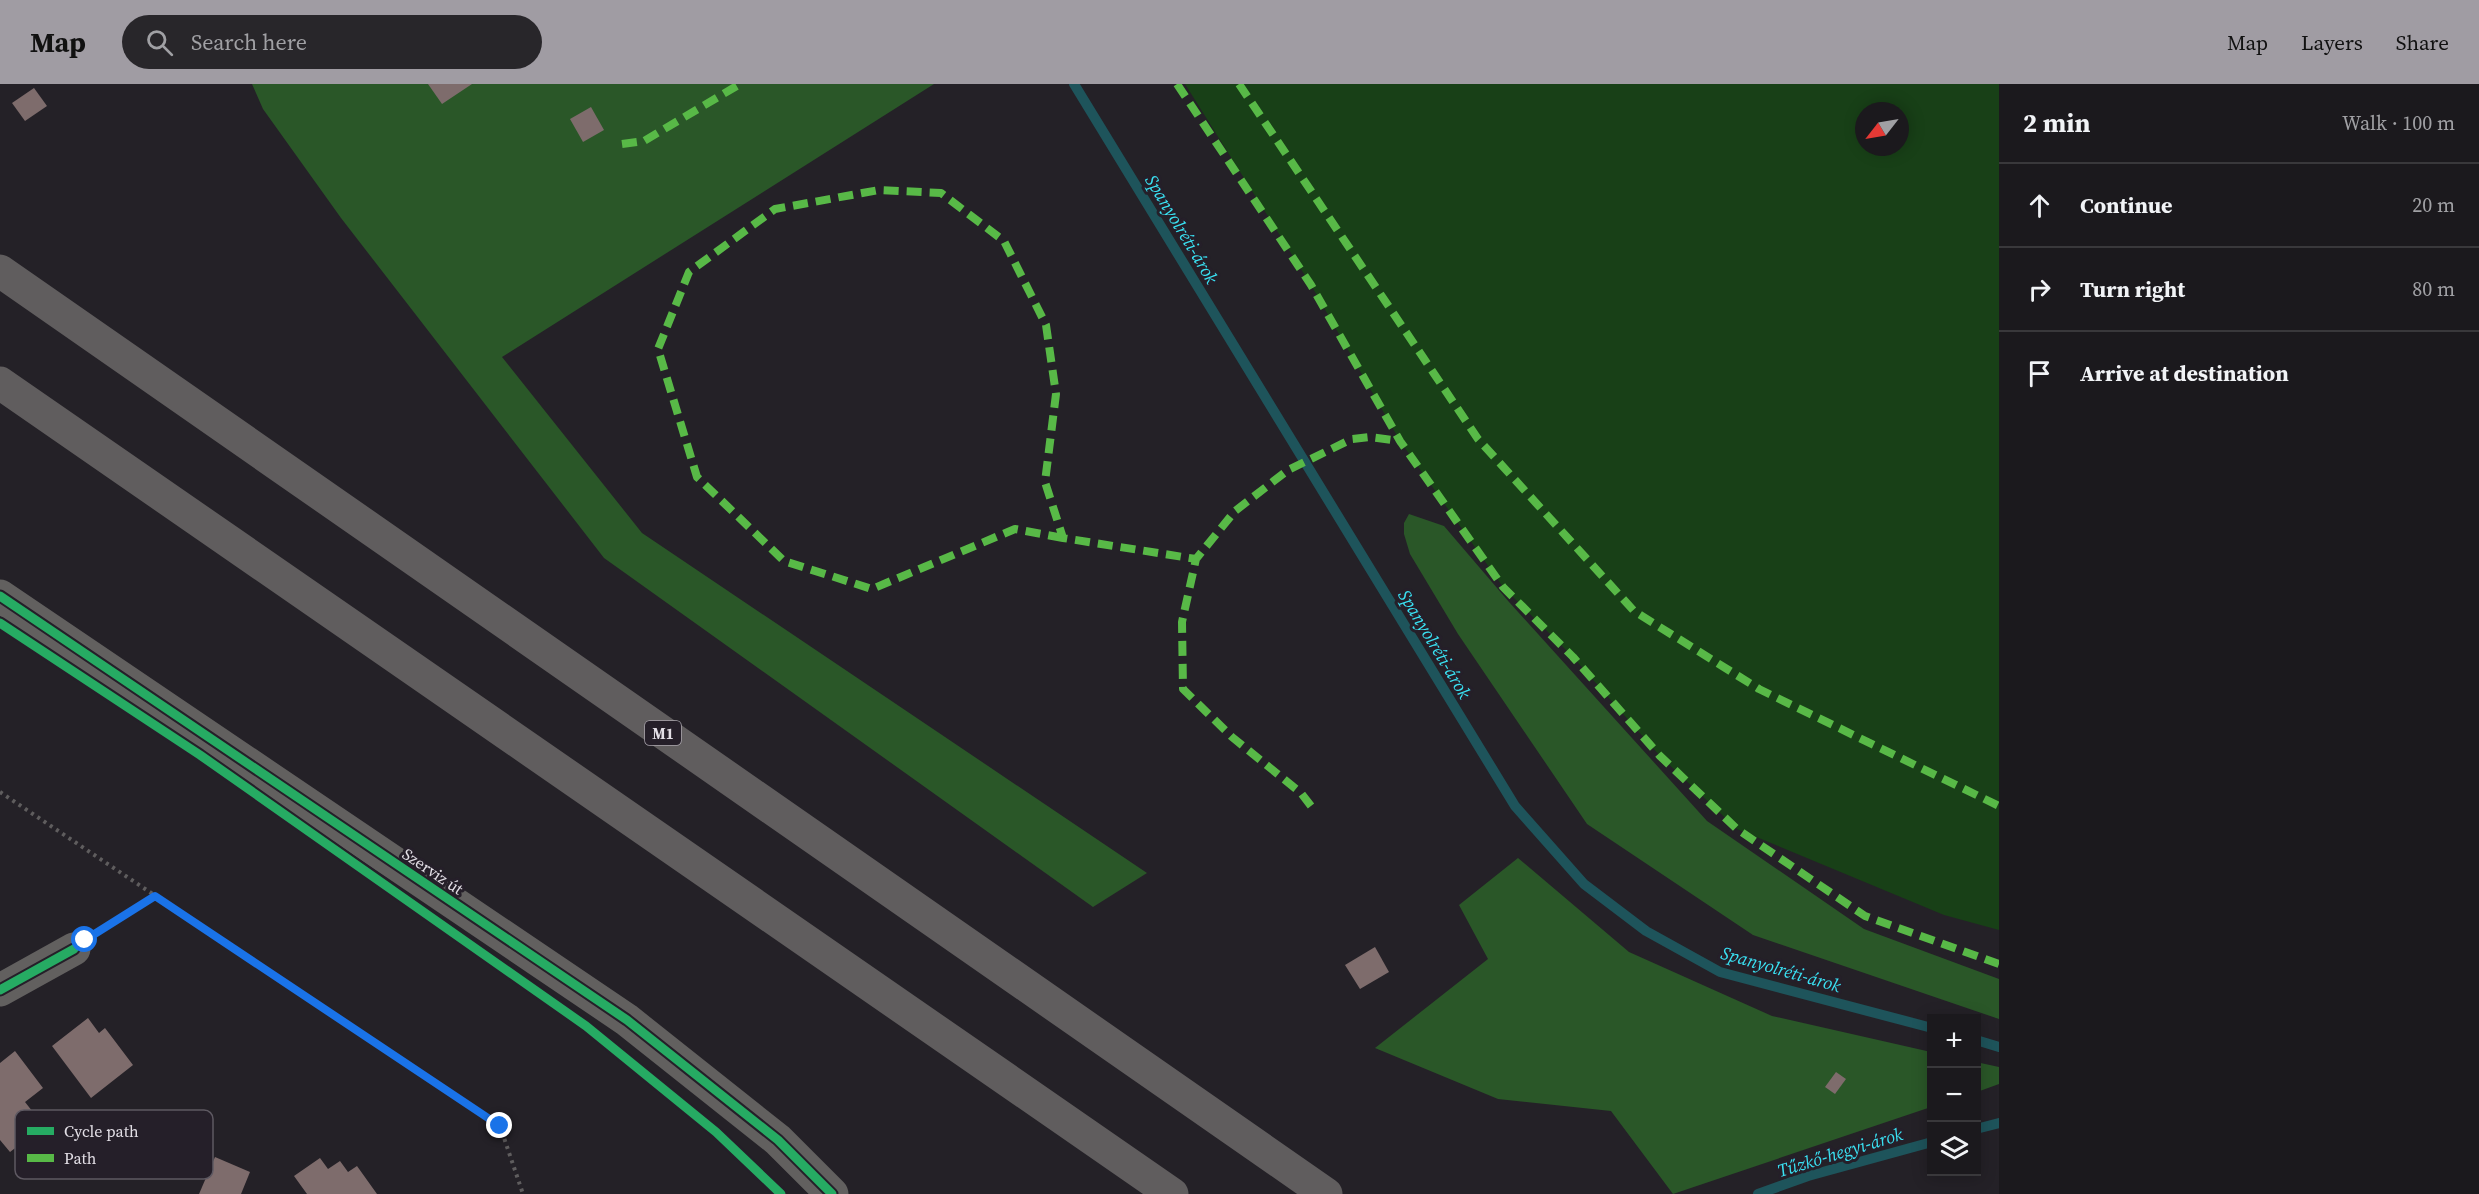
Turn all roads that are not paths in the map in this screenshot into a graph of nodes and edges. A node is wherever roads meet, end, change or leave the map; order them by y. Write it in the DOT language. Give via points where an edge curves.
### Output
graph roads {
  1 [pos="0,271"];
  2 [pos="0,383"];
  3 [pos="0,596"];
  4 [pos="74,949"];
  5 [pos="0,990"];
  6 [pos="832,1194"];
  7 [pos="1172,1194"];
  8 [pos="1326,1194"];
  1 -- 8 [label="highway, M1"];
  2 -- 7 [label="highway"];
  3 -- 6 [label="street, Szerviz út" via="627,1020 778,1140"];
  4 -- 5 [label="street"];
}
